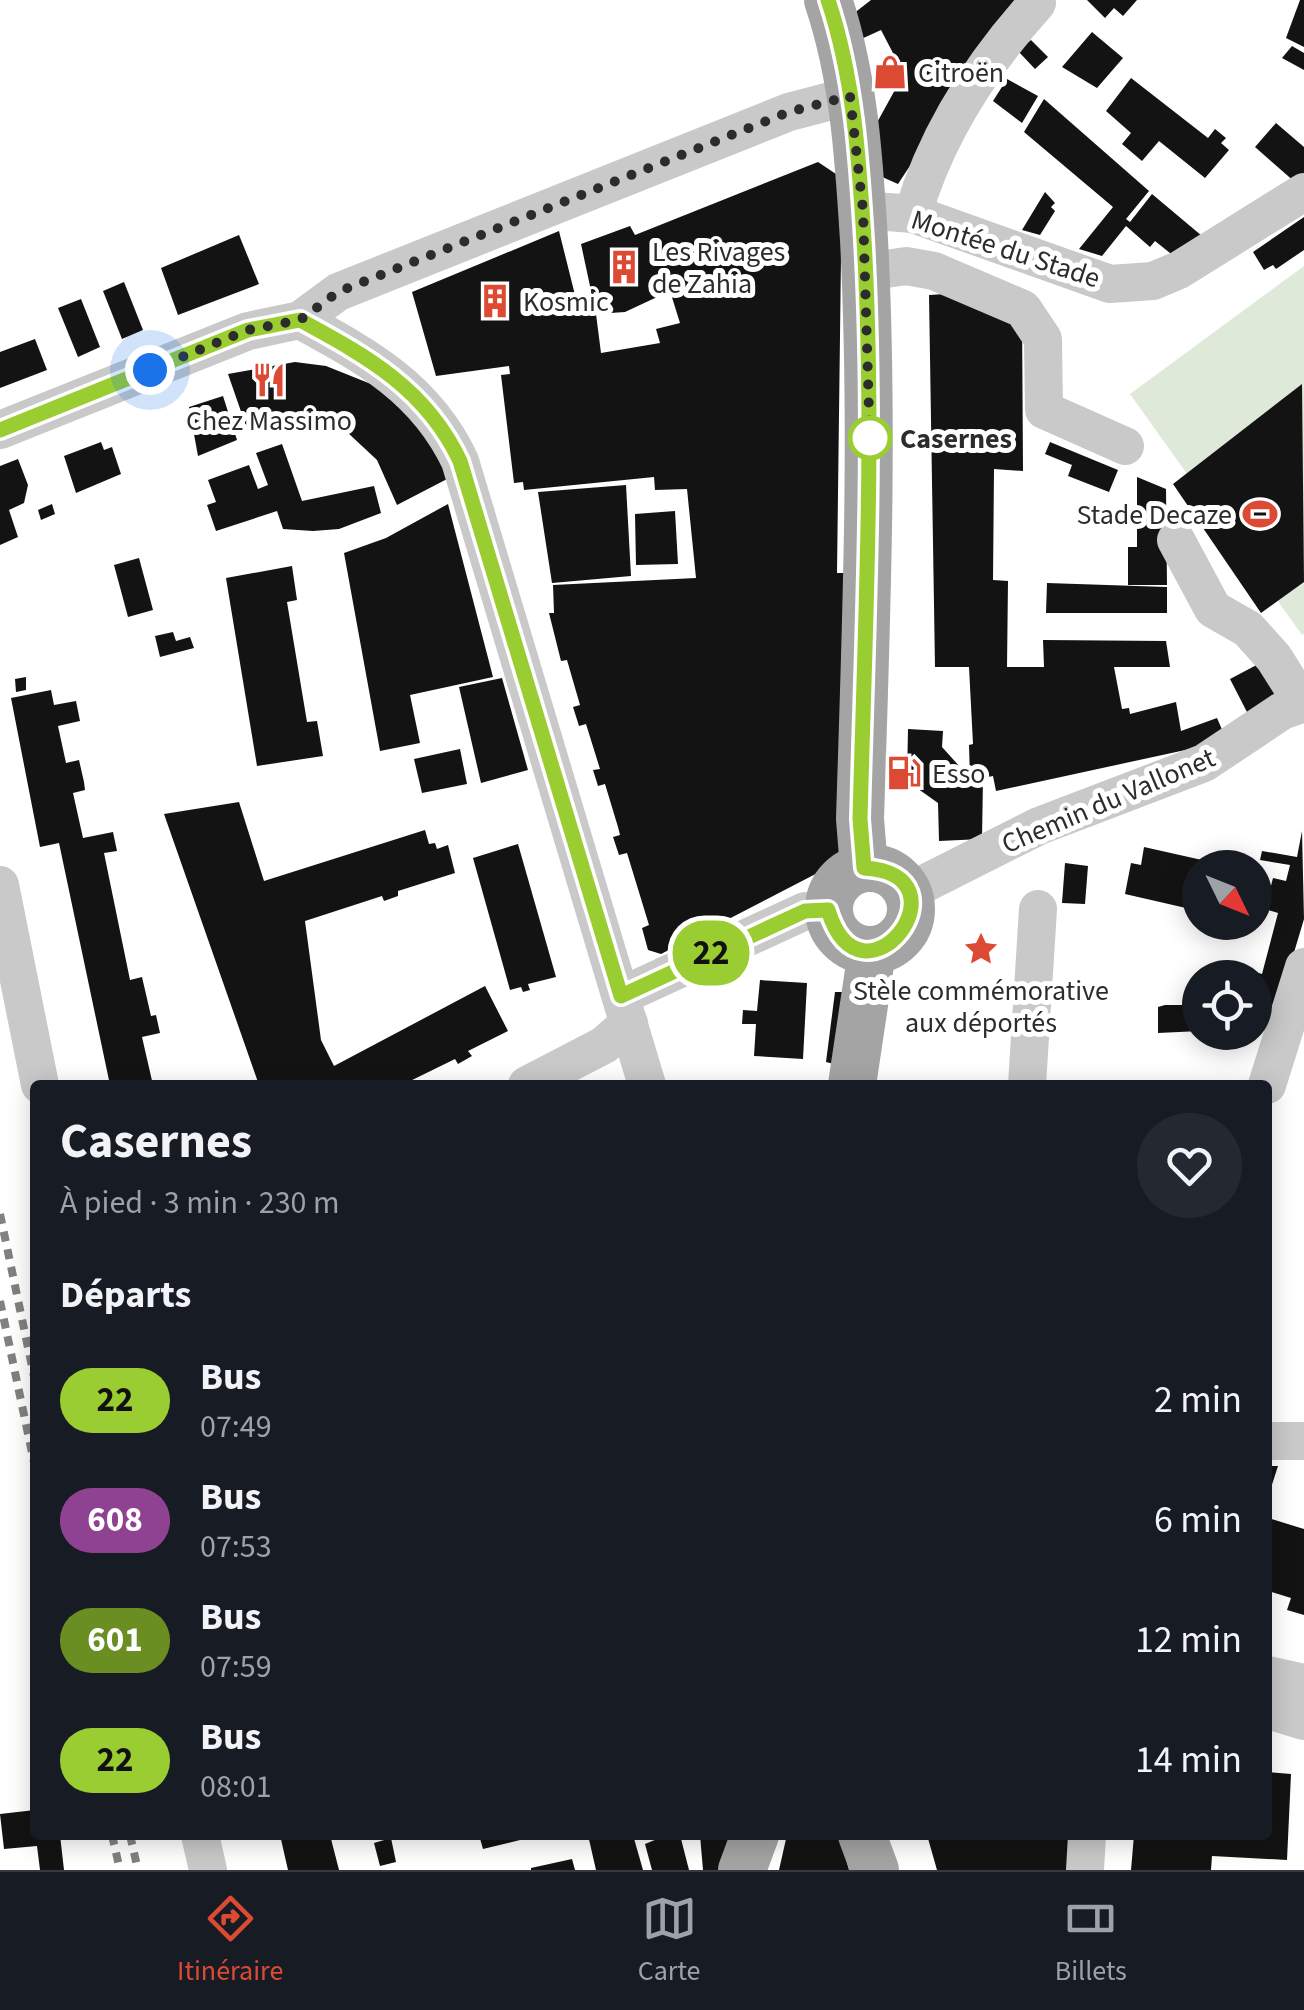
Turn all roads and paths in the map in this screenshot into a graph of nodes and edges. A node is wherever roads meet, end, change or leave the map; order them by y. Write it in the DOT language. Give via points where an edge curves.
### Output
graph roads {
  1 [pos="828,0"];
  2 [pos="1037,3"];
  3 [pos="850,96"];
  4 [pos="1304,192"];
  5 [pos="863,210"];
  6 [pos="913,214"];
  7 [pos="866,272"];
  8 [pos="300,320"];
  9 [pos="0,430"];
  10 [pos="1125,446"];
  11 [pos="1176,540"];
  12 [pos="1303,703"];
  13 [pos="864,868"];
  14 [pos="0,885"];
  15 [pos="908,892"];
  16 [pos="1038,909"];
  17 [pos="828,910"];
  18 [pos="872,950"];
  19 [pos="1304,967"];
  20 [pos="625,1010"];
  21 [pos="39,1080"];
  22 [pos="536,1080"];
  23 [pos="646,1080"];
  24 [pos="853,1080"];
  25 [pos="1026,1080"];
  26 [pos="1268,1080"];
  27 [pos="1272,1441"];
  28 [pos="1304,1441"];
  29 [pos="1272,1677"];
  30 [pos="1304,1683"];
  31 [pos="1272,1711"];
  32 [pos="1304,1721"];
  33 [pos="201,1840"];
  34 [pos="753,1840"];
  35 [pos="864,1840"];
  36 [pos="1087,1840"];
  37 [pos="208,1870"];
  38 [pos="742,1870"];
  39 [pos="875,1870"];
  40 [pos="1084,1870"];
  1 -- 3 [label="main road"];
  2 -- 6 [label="street" via="973,83 925,172"];
  3 -- 5 [label="main road"];
  3 -- 8 [label="street" via="789,112 338,292"];
  4 -- 6 [label="street, Montée du Stade" via="1179,270 1153,281 1110,284"];
  5 -- 6 [label="street, Montée du Stade"];
  5 -- 7 [label="main road"];
  7 -- 10 [label="street" via="906,266 934,271 1024,309 1042,339 1044,410"];
  7 -- 13 [label="main road"];
  8 -- 9 [label="street" via="248,330"];
  8 -- 20 [label="street" via="382,365 416,394 460,461"];
  11 -- 12 [label="street" via="1213,609 1248,629"];
  12 -- 15 [label="street, Chemin du Vallonet" via="1204,764 1040,826"];
  13 -- 15 [label="main road" via="882,869"];
  13 -- 17 [label="main road" via="832,891"];
  14 -- 21 [label="street"];
  15 -- 18 [label="main road" via="912,912 906,931"];
  16 -- 25 [label="street"];
  17 -- 18 [label="main road" via="835,932 851,946"];
  17 -- 20 [label="street" via="805,911"];
  18 -- 24 [label="main road"];
  19 -- 26 [label="street"];
  20 -- 22 [label="street" via="604,1044"];
  20 -- 23 [label="street"];
  27 -- 28 [label="street"];
  29 -- 30 [label="street"];
  31 -- 32 [label="street"];
  33 -- 37 [label="street"];
  34 -- 38 [label="main road"];
  35 -- 39 [label="main road"];
  36 -- 40 [label="street"];
}
